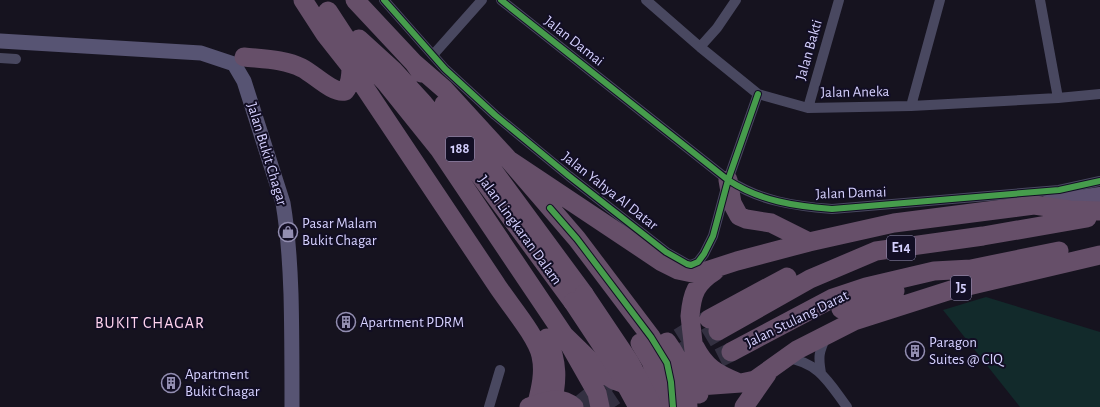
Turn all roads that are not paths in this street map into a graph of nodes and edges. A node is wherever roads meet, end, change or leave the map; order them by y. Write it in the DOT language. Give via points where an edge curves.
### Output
graph roads {
  1 [pos="303,0"];
  2 [pos="355,0"];
  3 [pos="384,0"];
  4 [pos="482,0"];
  5 [pos="501,0"];
  6 [pos="646,0"];
  7 [pos="736,0"];
  8 [pos="839,0"];
  9 [pos="940,0"];
  10 [pos="1040,0"];
  11 [pos="322,5"];
  12 [pos="0,37"];
  13 [pos="0,41"];
  14 [pos="350,45"];
  15 [pos="76,46"];
  16 [pos="700,46"];
  17 [pos="433,55"];
  18 [pos="244,57"];
  19 [pos="0,58"];
  20 [pos="16,59"];
  21 [pos="414,63"];
  22 [pos="351,67"];
  23 [pos="758,94"];
  24 [pos="1100,94"];
  25 [pos="1058,98"];
  26 [pos="911,106"];
  27 [pos="808,108"];
  28 [pos="509,160"];
  29 [pos="728,180"];
  30 [pos="1100,181"];
  31 [pos="1100,190"];
  32 [pos="1100,195"];
  33 [pos="1068,201"];
  34 [pos="1034,205"];
  35 [pos="550,208"];
  36 [pos="1100,211"];
  37 [pos="1100,216"];
  38 [pos="632,242"];
  39 [pos="809,242"];
  40 [pos="1100,243"];
  41 [pos="659,246"];
  42 [pos="1100,255"];
  43 [pos="723,266"];
  44 [pos="678,270"];
  45 [pos="579,298"];
  46 [pos="714,325"];
  47 [pos="564,335"];
  48 [pos="827,335"];
  49 [pos="694,344"];
  50 [pos="735,356"];
  51 [pos="777,364"];
  52 [pos="500,370"];
  53 [pos="821,373"];
  54 [pos="741,383"];
  55 [pos="674,391"];
  56 [pos="578,406"];
  57 [pos="292,407"];
  58 [pos="489,407"];
  59 [pos="530,407"];
  60 [pos="536,407"];
  61 [pos="551,407"];
  62 [pos="600,407"];
  63 [pos="638,407"];
  64 [pos="653,407"];
  65 [pos="673,407"];
  66 [pos="688,407"];
  67 [pos="701,407"];
  68 [pos="744,407"];
  69 [pos="847,407"];
  1 -- 22 [label="highway"];
  2 -- 21 [label="highway, Jalan Lingkaran Dalam / 188"];
  3 -- 17 [label="street, Jalan Yahya Al Datar"];
  4 -- 17 [label="street"];
  5 -- 29 [label="street, Jalan Damai"];
  6 -- 16 [label="street, Jalan Aneka"];
  7 -- 16 [label="street" via="717,28"];
  8 -- 27 [label="street, Jalan Bakti"];
  9 -- 26 [label="street"];
  10 -- 25 [label="street"];
  11 -- 14 [label="highway"];
  11 -- 45 [label="highway, Jalan Lingkaran Dalam / 188" via="393,70 424,104"];
  12 -- 15 [label="main road"];
  13 -- 15 [label="main road"];
  14 -- 47 [label="highway" via="386,83 439,149"];
  14 -- 61 [label="highway" via="545,334 555,361 556,390"];
  15 -- 57 [label="main road, Jalan Bukit Chagar" via="201,53 234,64 244,81 285,215 290,280"];
  16 -- 23 [label="street, Jalan Aneka"];
  17 -- 41 [label="street, Jalan Yahya Al Datar" via="495,115"];
  18 -- 22 [label="highway" via="280,60 302,68 342,92 349,85"];
  19 -- 20 [label="street"];
  21 -- 28 [label="highway" via="444,89"];
  21 -- 45 [label="highway, Jalan Lingkaran Dalam / 188"];
  22 -- 60 [label="highway" via="537,343 542,356 542,371"];
  23 -- 27 [label="street, Jalan Aneka"];
  23 -- 29 [label="street, Jalan Yahya Al Datar"];
  24 -- 25 [label="street, Jalan Aneka"];
  25 -- 26 [label="street, Jalan Aneka"];
  26 -- 27 [label="street, Jalan Aneka"];
  28 -- 35 [label="highway"];
  28 -- 38 [label="highway"];
  29 -- 30 [label="street, Jalan Damai" via="739,188 780,203 832,210 1059,190"];
  29 -- 39 [label="highway" via="732,204 739,216 771,223"];
  29 -- 41 [label="street, Jalan Yahya Al Datar" via="713,236 698,262 687,264"];
  31 -- 33 [label="street"];
  32 -- 33 [label="main road"];
  33 -- 34 [label="main road"];
  34 -- 36 [label="highway"];
  34 -- 39 [label="highway" via="894,223"];
  35 -- 55 [label="highway" via="567,242"];
  35 -- 55 [label="highway" via="580,230 670,346 682,367"];
  37 -- 46 [label="highway, E14" via="842,256 808,266"];
  38 -- 41 [label="highway"];
  38 -- 44 [label="highway"];
  39 -- 43 [label="highway"];
  40 -- 50 [label="highway, Jalan Stulang Darat / E14" via="971,269 934,271 866,287 833,298"];
  41 -- 44 [label="highway"];
  42 -- 48 [label="highway, J5" via="951,290 854,321"];
  43 -- 44 [label="highway" via="697,274"];
  43 -- 49 [label="highway" via="704,278 694,295 690,316"];
  45 -- 63 [label="highway, Jalan Lingkaran Dalam / 188, bridge"];
  45 -- 64 [label="highway, Jalan Lingkaran Dalam / 188, bridge" via="629,361"];
  47 -- 55 [label="highway" via="602,372 614,380 628,385"];
  47 -- 62 [label="highway" via="597,393"];
  48 -- 51 [label="highway, J5"];
  48 -- 53 [label="street" via="819,353"];
  49 -- 54 [label="highway" via="700,357 710,368"];
  49 -- 55 [label="highway"];
  51 -- 53 [label="street" via="801,361"];
  51 -- 54 [label="highway" via="755,380"];
  51 -- 68 [label="highway"];
  52 -- 58 [label="street"];
  53 -- 69 [label="street"];
  54 -- 55 [label="highway"];
  55 -- 65 [label="highway"];
  55 -- 66 [label="highway"];
  55 -- 67 [label="highway"];
  56 -- 59 [label="highway, bridge" via="551,399"];
}
